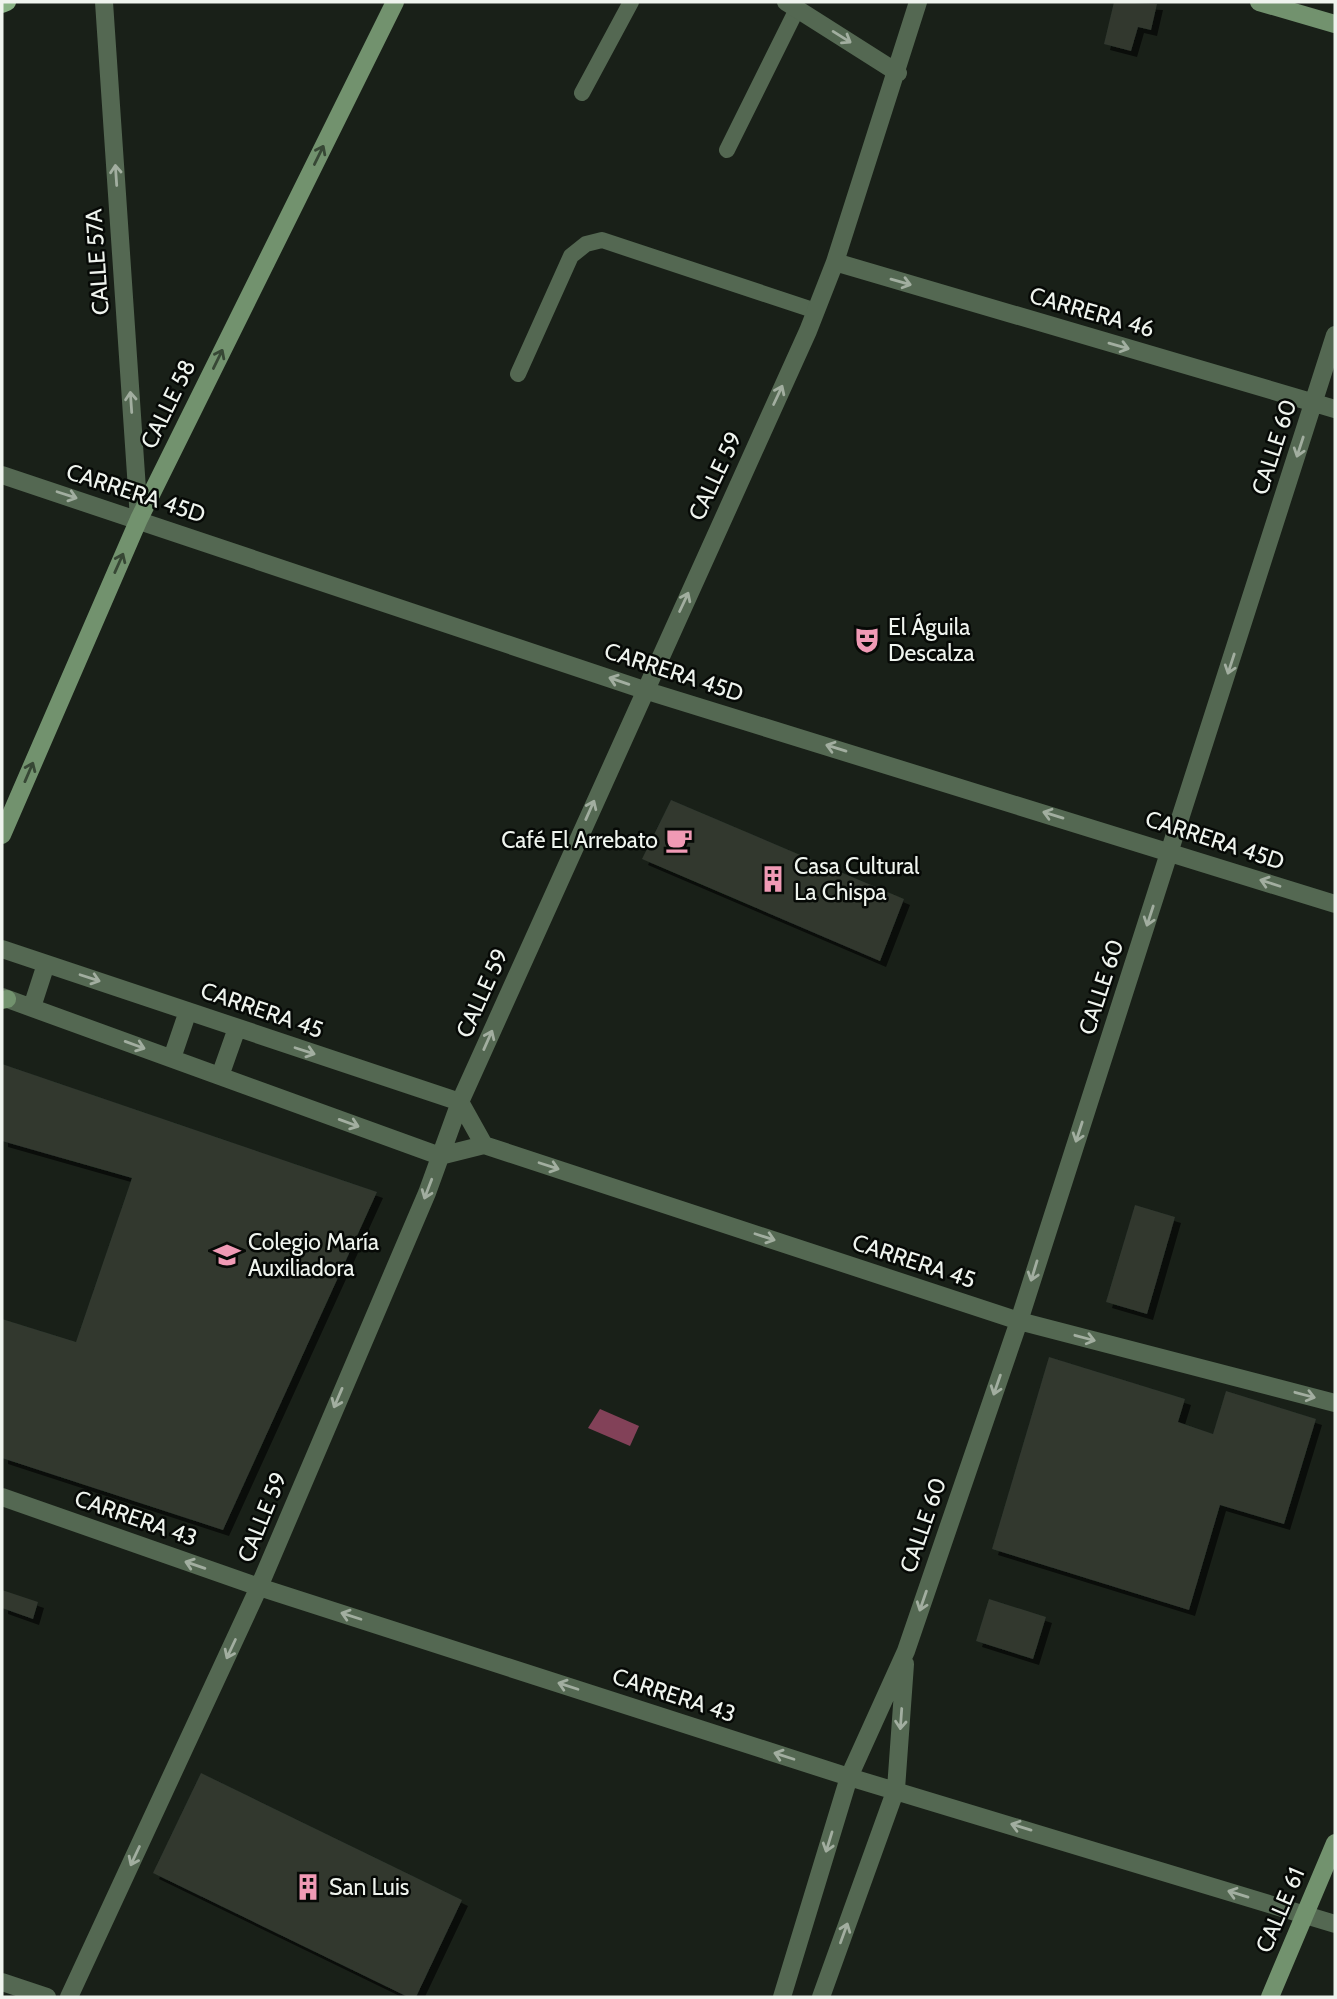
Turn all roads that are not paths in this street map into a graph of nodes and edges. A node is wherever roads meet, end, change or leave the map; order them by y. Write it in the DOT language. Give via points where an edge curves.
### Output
graph roads {
  1 [pos="8,2"];
  2 [pos="104,2"];
  3 [pos="395,2"];
  4 [pos="631,2"];
  5 [pos="918,2"];
  6 [pos="1259,2"];
  7 [pos="2,4"];
  8 [pos="792,5"];
  9 [pos="1335,24"];
  10 [pos="898,73"];
  11 [pos="582,93"];
  12 [pos="727,150"];
  13 [pos="835,262"];
  14 [pos="816,311"];
  15 [pos="1335,335"];
  16 [pos="518,374"];
  17 [pos="1314,403"];
  18 [pos="1335,409"];
  19 [pos="2,475"];
  20 [pos="139,519"];
  21 [pos="644,690"];
  22 [pos="2,835"];
  23 [pos="1171,851"];
  24 [pos="1335,904"];
  25 [pos="2,949"];
  26 [pos="46,964"];
  27 [pos="4,999"];
  28 [pos="32,1007"];
  29 [pos="188,1011"];
  30 [pos="237,1028"];
  31 [pos="172,1058"];
  32 [pos="220,1076"];
  33 [pos="460,1102"];
  34 [pos="484,1145"];
  35 [pos="440,1156"];
  36 [pos="1019,1321"];
  37 [pos="1335,1403"];
  38 [pos="2,1497"];
  39 [pos="259,1587"];
  40 [pos="906,1651"];
  41 [pos="849,1777"];
  42 [pos="896,1790"];
  43 [pos="1335,1843"];
  44 [pos="1304,1914"];
  45 [pos="1335,1924"];
  46 [pos="2,1982"];
  47 [pos="47,1997"];
  48 [pos="69,1997"];
  49 [pos="782,1997"];
  50 [pos="821,1997"];
  51 [pos="1270,1997"];
  1 -- 7 [label="main road"];
  20 -- 2 [label="street, CALLE 57A, one-way"];
  20 -- 3 [label="main road, CALLE 58, one-way"];
  4 -- 11 [label="lane"];
  5 -- 10 [label="street, CALLE 59"];
  6 -- 9 [label="main road"];
  8 -- 10 [label="street, one-way"];
  8 -- 12 [label="lane"];
  10 -- 13 [label="street, CALLE 59"];
  13 -- 14 [label="street, CALLE 59"];
  13 -- 17 [label="street, CARRERA 46, one-way"];
  14 -- 16 [label="lane" via="602,240 586,244 571,256"];
  21 -- 14 [label="street, CALLE 59, one-way"];
  15 -- 17 [label="street, CALLE 60"];
  17 -- 18 [label="street, CARRERA 46"];
  17 -- 23 [label="street, CALLE 60, one-way"];
  19 -- 20 [label="street, CARRERA 45D, one-way"];
  21 -- 20 [label="street, CARRERA 45D, one-way"];
  22 -- 20 [label="main road, CALLE 58, one-way"];
  23 -- 21 [label="street, CARRERA 45D, one-way"];
  33 -- 21 [label="street, CALLE 59, one-way"];
  24 -- 23 [label="street, CARRERA 45D, one-way"];
  23 -- 36 [label="street, CALLE 60, one-way"];
  25 -- 26 [label="street, CARRERA 45"];
  26 -- 28 [label="street"];
  26 -- 29 [label="street, CARRERA 45, one-way"];
  27 -- 28 [label="street"];
  28 -- 31 [label="street, one-way"];
  29 -- 30 [label="street, CARRERA 45"];
  29 -- 31 [label="street"];
  30 -- 32 [label="street"];
  30 -- 33 [label="street, CARRERA 45, one-way"];
  31 -- 32 [label="street"];
  32 -- 35 [label="street, one-way"];
  33 -- 34 [label="street"];
  33 -- 35 [label="street, CALLE 59"];
  34 -- 35 [label="street"];
  34 -- 36 [label="street, CARRERA 45, one-way"];
  35 -- 39 [label="street, CALLE 59, one-way"];
  36 -- 37 [label="street, CARRERA 45, one-way"];
  36 -- 40 [label="street, CALLE 60, one-way"];
  39 -- 38 [label="street, CARRERA 43, one-way"];
  41 -- 39 [label="street, CARRERA 43, one-way"];
  39 -- 48 [label="street, CALLE 59, one-way"];
  40 -- 41 [label="street, CALLE 60"];
  40 -- 42 [label="street, CALLE 60, one-way"];
  41 -- 42 [label="street, CARRERA 43"];
  41 -- 49 [label="street, CALLE 60, one-way"];
  44 -- 42 [label="street, CARRERA 43, one-way"];
  50 -- 42 [label="street, CALLE 60, one-way"];
  43 -- 44 [label="main road, CALLE 61"];
  44 -- 45 [label="street, CARRERA 43"];
  44 -- 51 [label="main road, CALLE 61"];
  46 -- 47 [label="street"];
}
